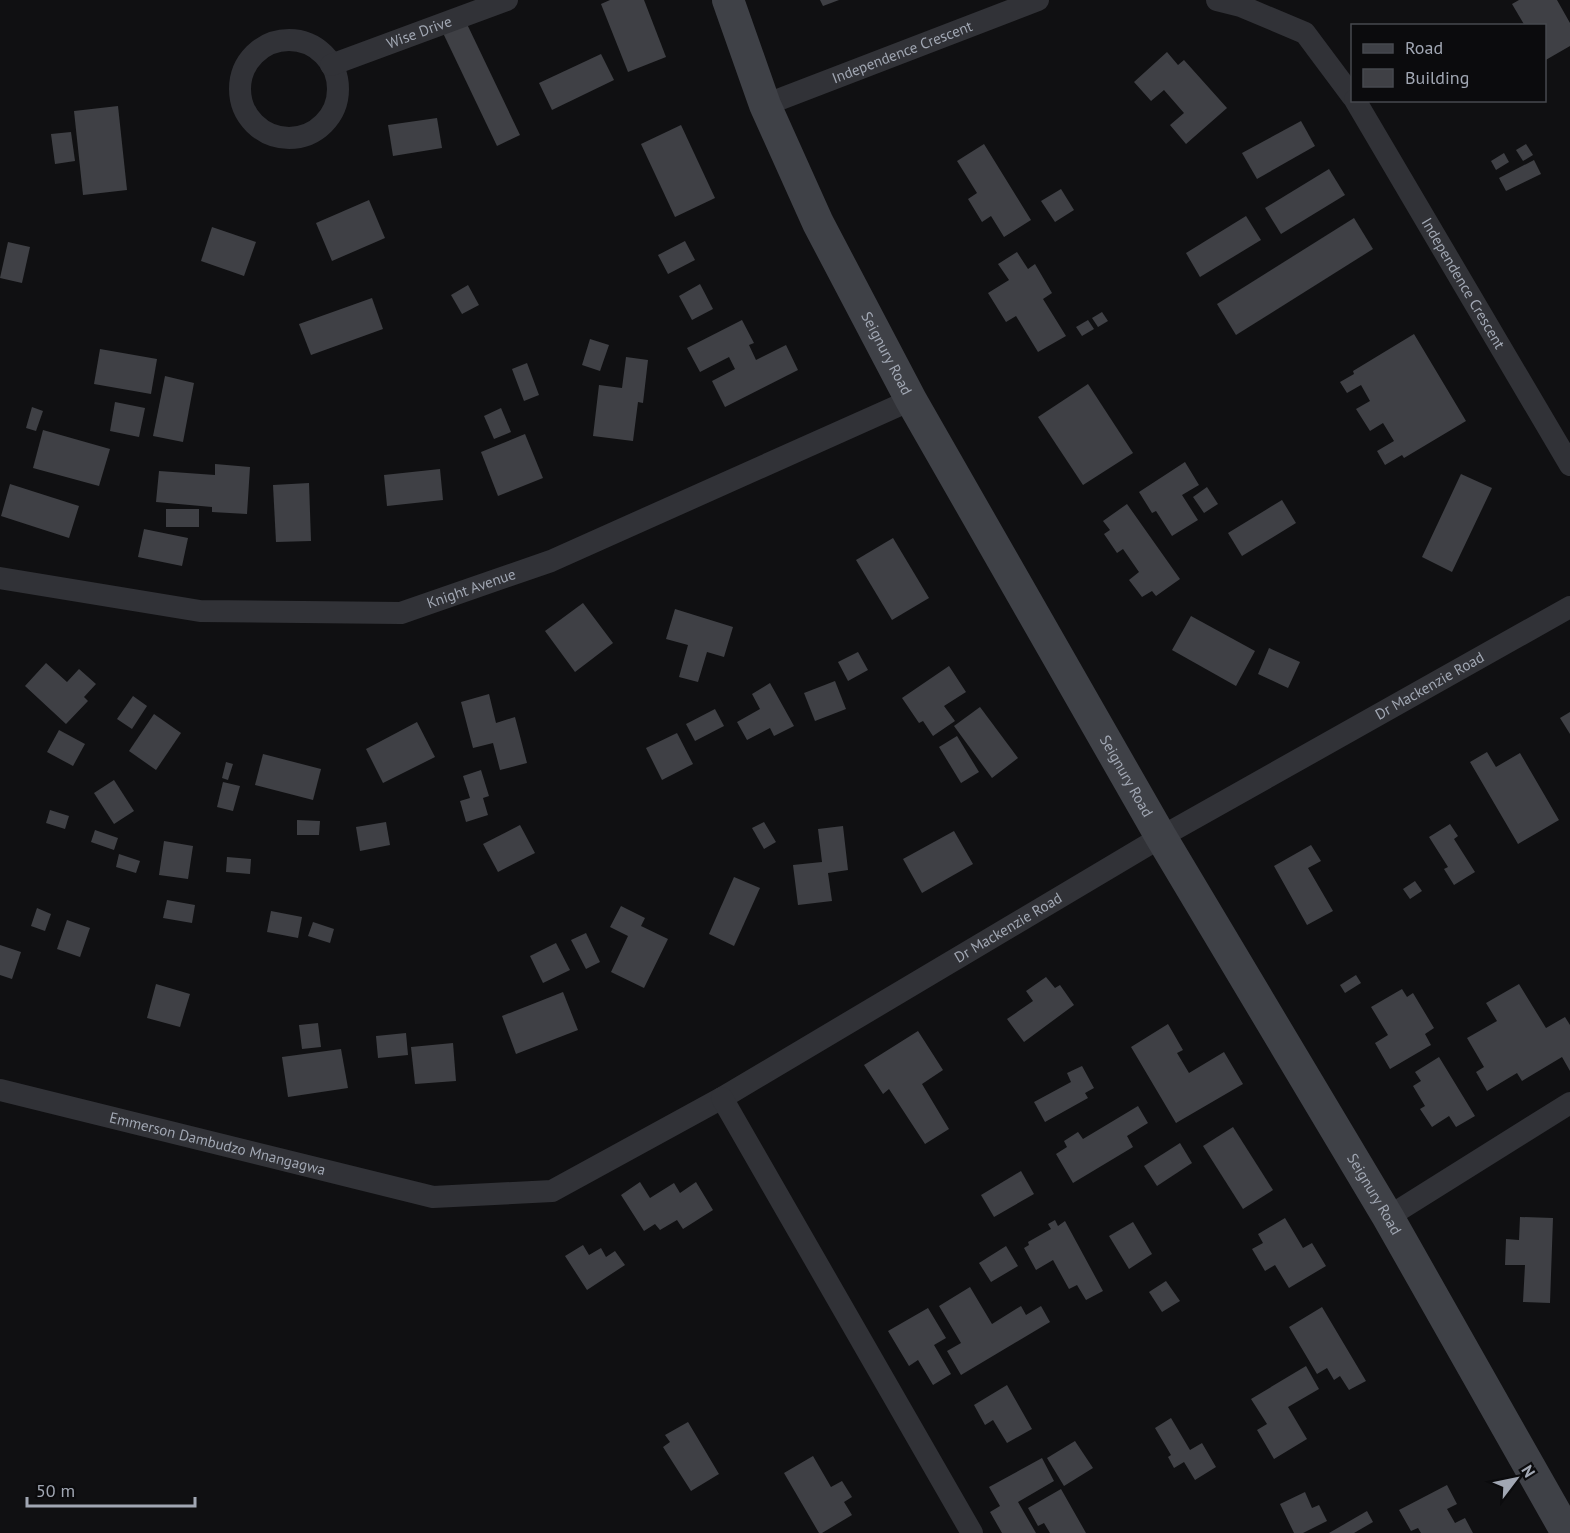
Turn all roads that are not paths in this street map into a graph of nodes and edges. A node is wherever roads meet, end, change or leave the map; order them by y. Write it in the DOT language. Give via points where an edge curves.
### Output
graph roads {
  1 [pos="507,0"];
  2 [pos="728,0"];
  3 [pos="1038,0"];
  4 [pos="1216,0"];
  5 [pos="331,64"];
  6 [pos="1351,93"];
  7 [pos="1356,102"];
  8 [pos="765,105"];
  9 [pos="911,400"];
  10 [pos="1570,465"];
  11 [pos="0,578"];
  12 [pos="1570,607"];
  13 [pos="1161,837"];
  14 [pos="0,1090"];
  15 [pos="722,1098"];
  16 [pos="1570,1103"];
  17 [pos="433,1197"];
  18 [pos="1388,1217"];
  19 [pos="972,1533"];
  20 [pos="1567,1533"];
  1 -- 5 [label="street, Wise Drive"];
  2 -- 8 [label="main road, Seignury Road"];
  3 -- 8 [label="street, Independence Crescent"];
  4 -- 6 [label="street" via="1241,6 1305,33"];
  5 -- 5 [label="street" via="307,44 291,40 274,42 248,62 240,93 244,109 266,132 297,138 312,133 325,123 338,95"];
  7 -- 10 [label="street, Independence Crescent"];
  8 -- 9 [label="main road, Seignury Road" via="818,223"];
  9 -- 11 [label="street, Knight Avenue" via="551,561 401,613 200,611"];
  9 -- 13 [label="main road, Seignury Road"];
  12 -- 13 [label="street, Dr Mackenzie Road"];
  13 -- 15 [label="street, Dr Mackenzie Road"];
  13 -- 18 [label="main road, Seignury Road"];
  14 -- 17 [label="street, Emmerson Dambudzo Mnangagwa"];
  15 -- 17 [label="street, Dr Mackenzie Road" via="552,1191"];
  15 -- 19 [label="street"];
  16 -- 18 [label="street"];
  18 -- 20 [label="main road, Seignury Road"];
}
